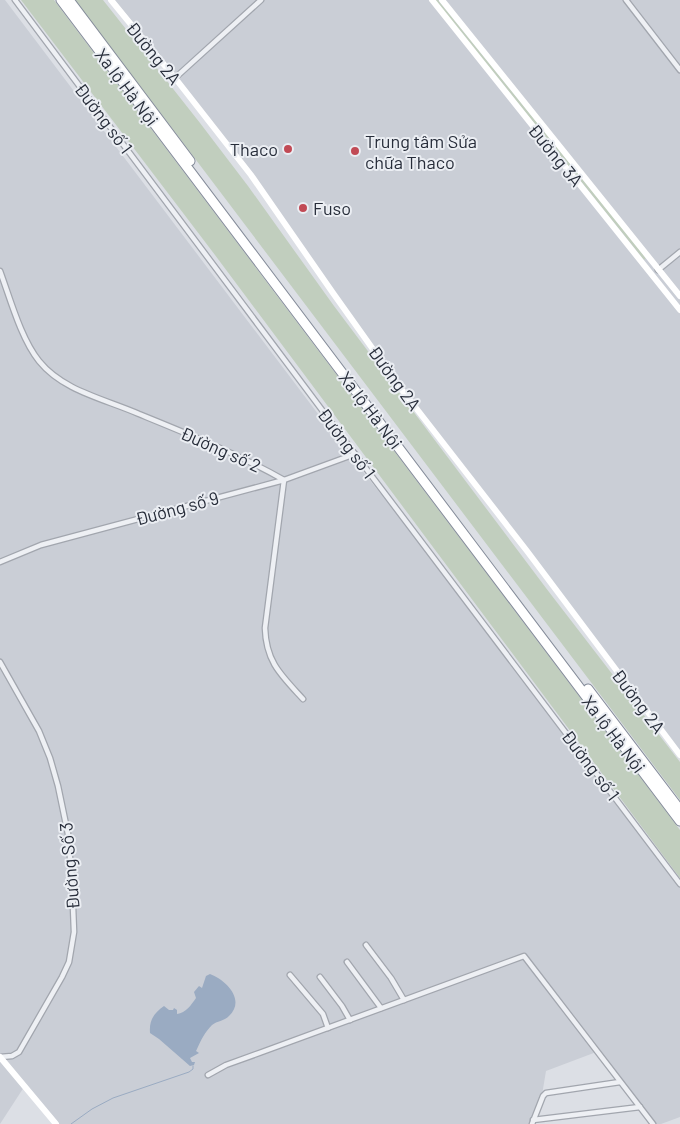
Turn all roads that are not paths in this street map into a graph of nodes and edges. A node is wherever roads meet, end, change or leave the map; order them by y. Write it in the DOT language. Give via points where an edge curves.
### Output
graph roads {
  1 [pos="15,0"];
  2 [pos="61,0"];
  3 [pos="69,0"];
  4 [pos="111,0"];
  5 [pos="261,0"];
  6 [pos="432,0"];
  7 [pos="442,0"];
  8 [pos="626,0"];
  9 [pos="680,70"];
  10 [pos="175,78"];
  11 [pos="680,252"];
  12 [pos="0,271"];
  13 [pos="655,272"];
  14 [pos="680,296"];
  15 [pos="680,310"];
  16 [pos="355,454"];
  17 [pos="284,480"];
  18 [pos="0,562"];
  19 [pos="0,662"];
  20 [pos="303,698"];
  21 [pos="680,756"];
  22 [pos="680,810"];
  23 [pos="680,821"];
  24 [pos="680,884"];
  25 [pos="366,945"];
  26 [pos="348,962"];
  27 [pos="290,975"];
  28 [pos="320,977"];
  29 [pos="404,1000"];
  30 [pos="381,1008"];
  31 [pos="350,1020"];
  32 [pos="328,1028"];
  33 [pos="0,1057"];
  34 [pos="208,1075"];
  35 [pos="620,1082"];
  36 [pos="640,1107"];
  37 [pos="532,1122"];
  38 [pos="56,1124"];
  39 [pos="653,1124"];
  1 -- 16 [label="street, Đường số 1"];
  2 -- 23 [label="highway, Xa lộ Hà Nội"];
  3 -- 22 [label="highway, Xa lộ Hà Nội"];
  4 -- 10 [label="street, Đường 2A"];
  5 -- 10 [label="street"];
  6 -- 13 [label="street, Đường 3A"];
  7 -- 13 [label="street, Đường 3A"];
  8 -- 9 [label="street"];
  10 -- 21 [label="street, Đường 2A" via="252,176 402,390 527,550"];
  11 -- 13 [label="street"];
  12 -- 17 [label="street, Đường số 2" via="30,347 38,361 57,379 212,444"];
  13 -- 14 [label="street, Đường 3A"];
  13 -- 15 [label="street, Đường 3A"];
  16 -- 17 [label="street, Đường số 9"];
  16 -- 24 [label="street, Đường số 1"];
  17 -- 18 [label="street, Đường số 9" via="41,545"];
  17 -- 20 [label="street" via="265,639 270,658 278,671"];
  19 -- 33 [label="street, Đường Số 3" via="39,731 58,782 70,847 74,932 66,970 19,1052"];
  25 -- 29 [label="street"];
  26 -- 30 [label="street"];
  27 -- 32 [label="street" via="323,1014"];
  28 -- 31 [label="street"];
  29 -- 30 [label="street"];
  29 -- 35 [label="street" via="524,956"];
  30 -- 31 [label="street"];
  31 -- 32 [label="street"];
  32 -- 34 [label="street" via="226,1065"];
  33 -- 38 [label="street"];
  35 -- 36 [label="street"];
  35 -- 37 [label="street" via="546,1093"];
  36 -- 37 [label="street"];
  36 -- 39 [label="street"];
}
